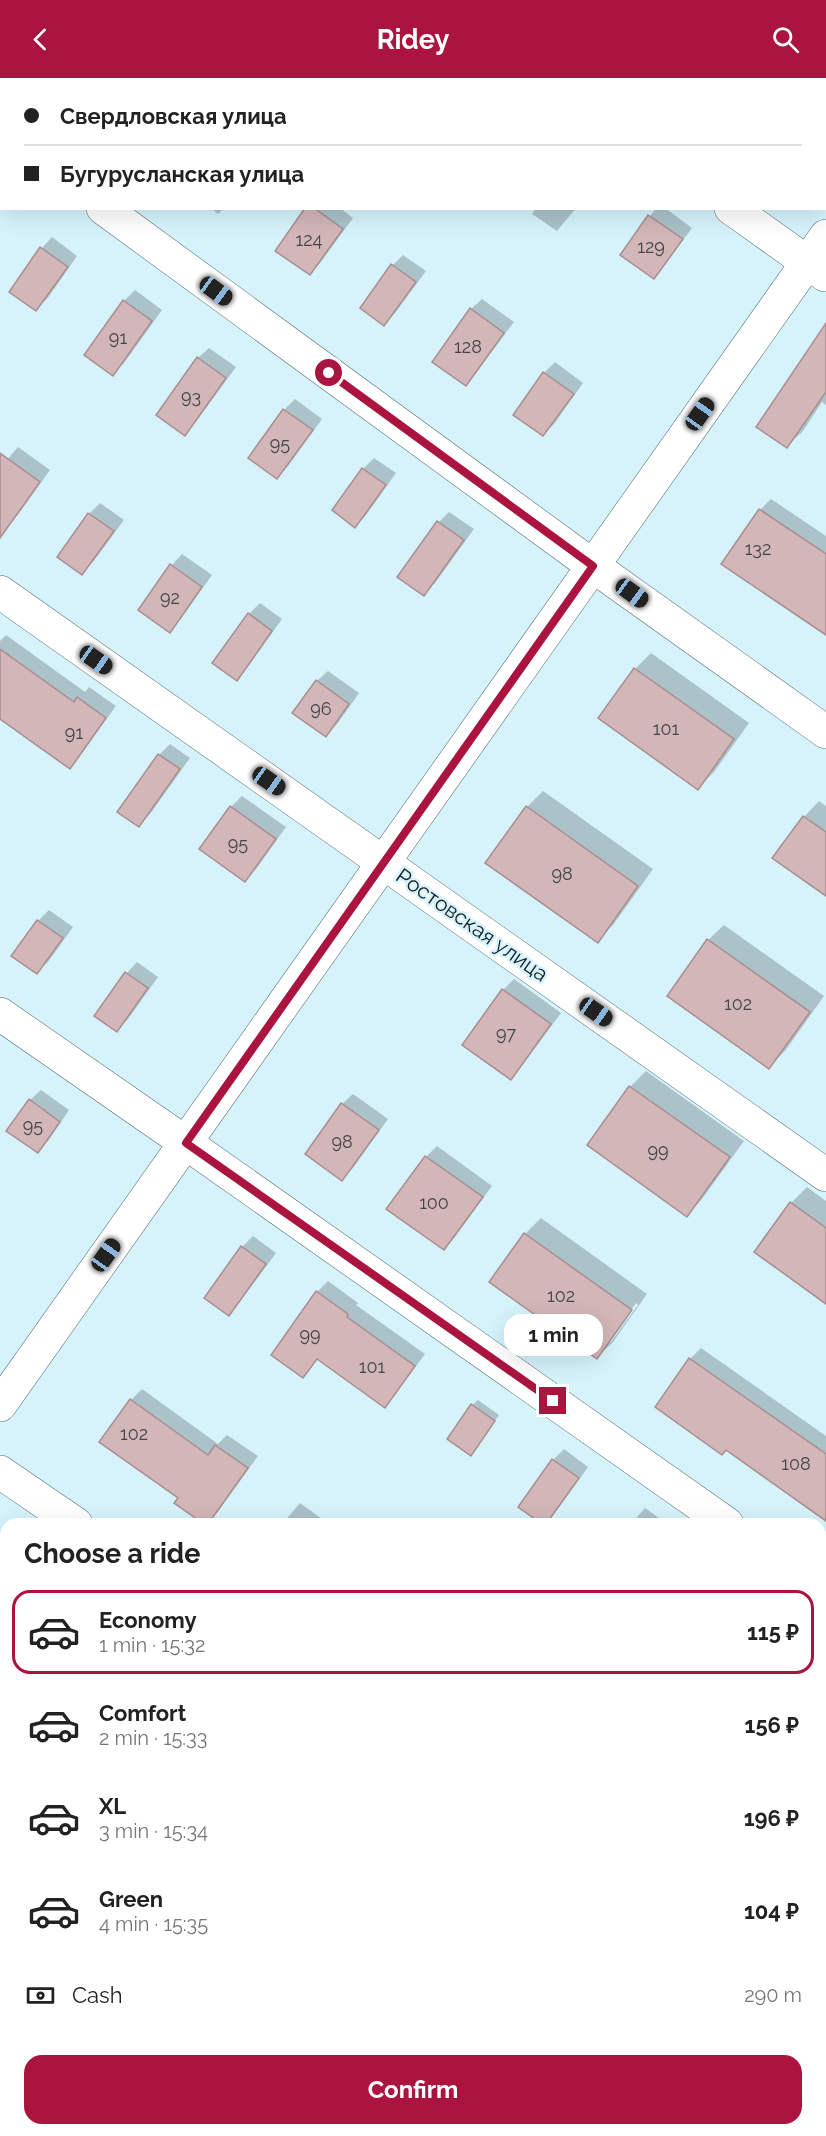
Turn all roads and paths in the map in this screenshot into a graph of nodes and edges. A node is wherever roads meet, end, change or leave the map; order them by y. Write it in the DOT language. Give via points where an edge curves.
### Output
graph roads {
  1 [pos="106,210"];
  2 [pos="734,210"];
  3 [pos="826,236"];
  4 [pos="817,268"];
  5 [pos="593,566"];
  6 [pos="0,592"];
  7 [pos="826,732"];
  8 [pos="384,862"];
  9 [pos="0,1014"];
  10 [pos="186,1143"];
  11 [pos="826,1175"];
  12 [pos="0,1405"];
  13 [pos="0,1472"];
  14 [pos="67,1518"];
  15 [pos="718,1518"];
  1 -- 5 [label="street"];
  2 -- 4 [label="street"];
  3 -- 4 [label="street"];
  4 -- 5 [label="street"];
  5 -- 7 [label="street"];
  5 -- 8 [label="street"];
  6 -- 8 [label="street, Ростовская улица"];
  8 -- 10 [label="street"];
  8 -- 11 [label="street, Ростовская улица"];
  9 -- 10 [label="street"];
  10 -- 12 [label="street"];
  10 -- 15 [label="street"];
  13 -- 14 [label="street"];
}
